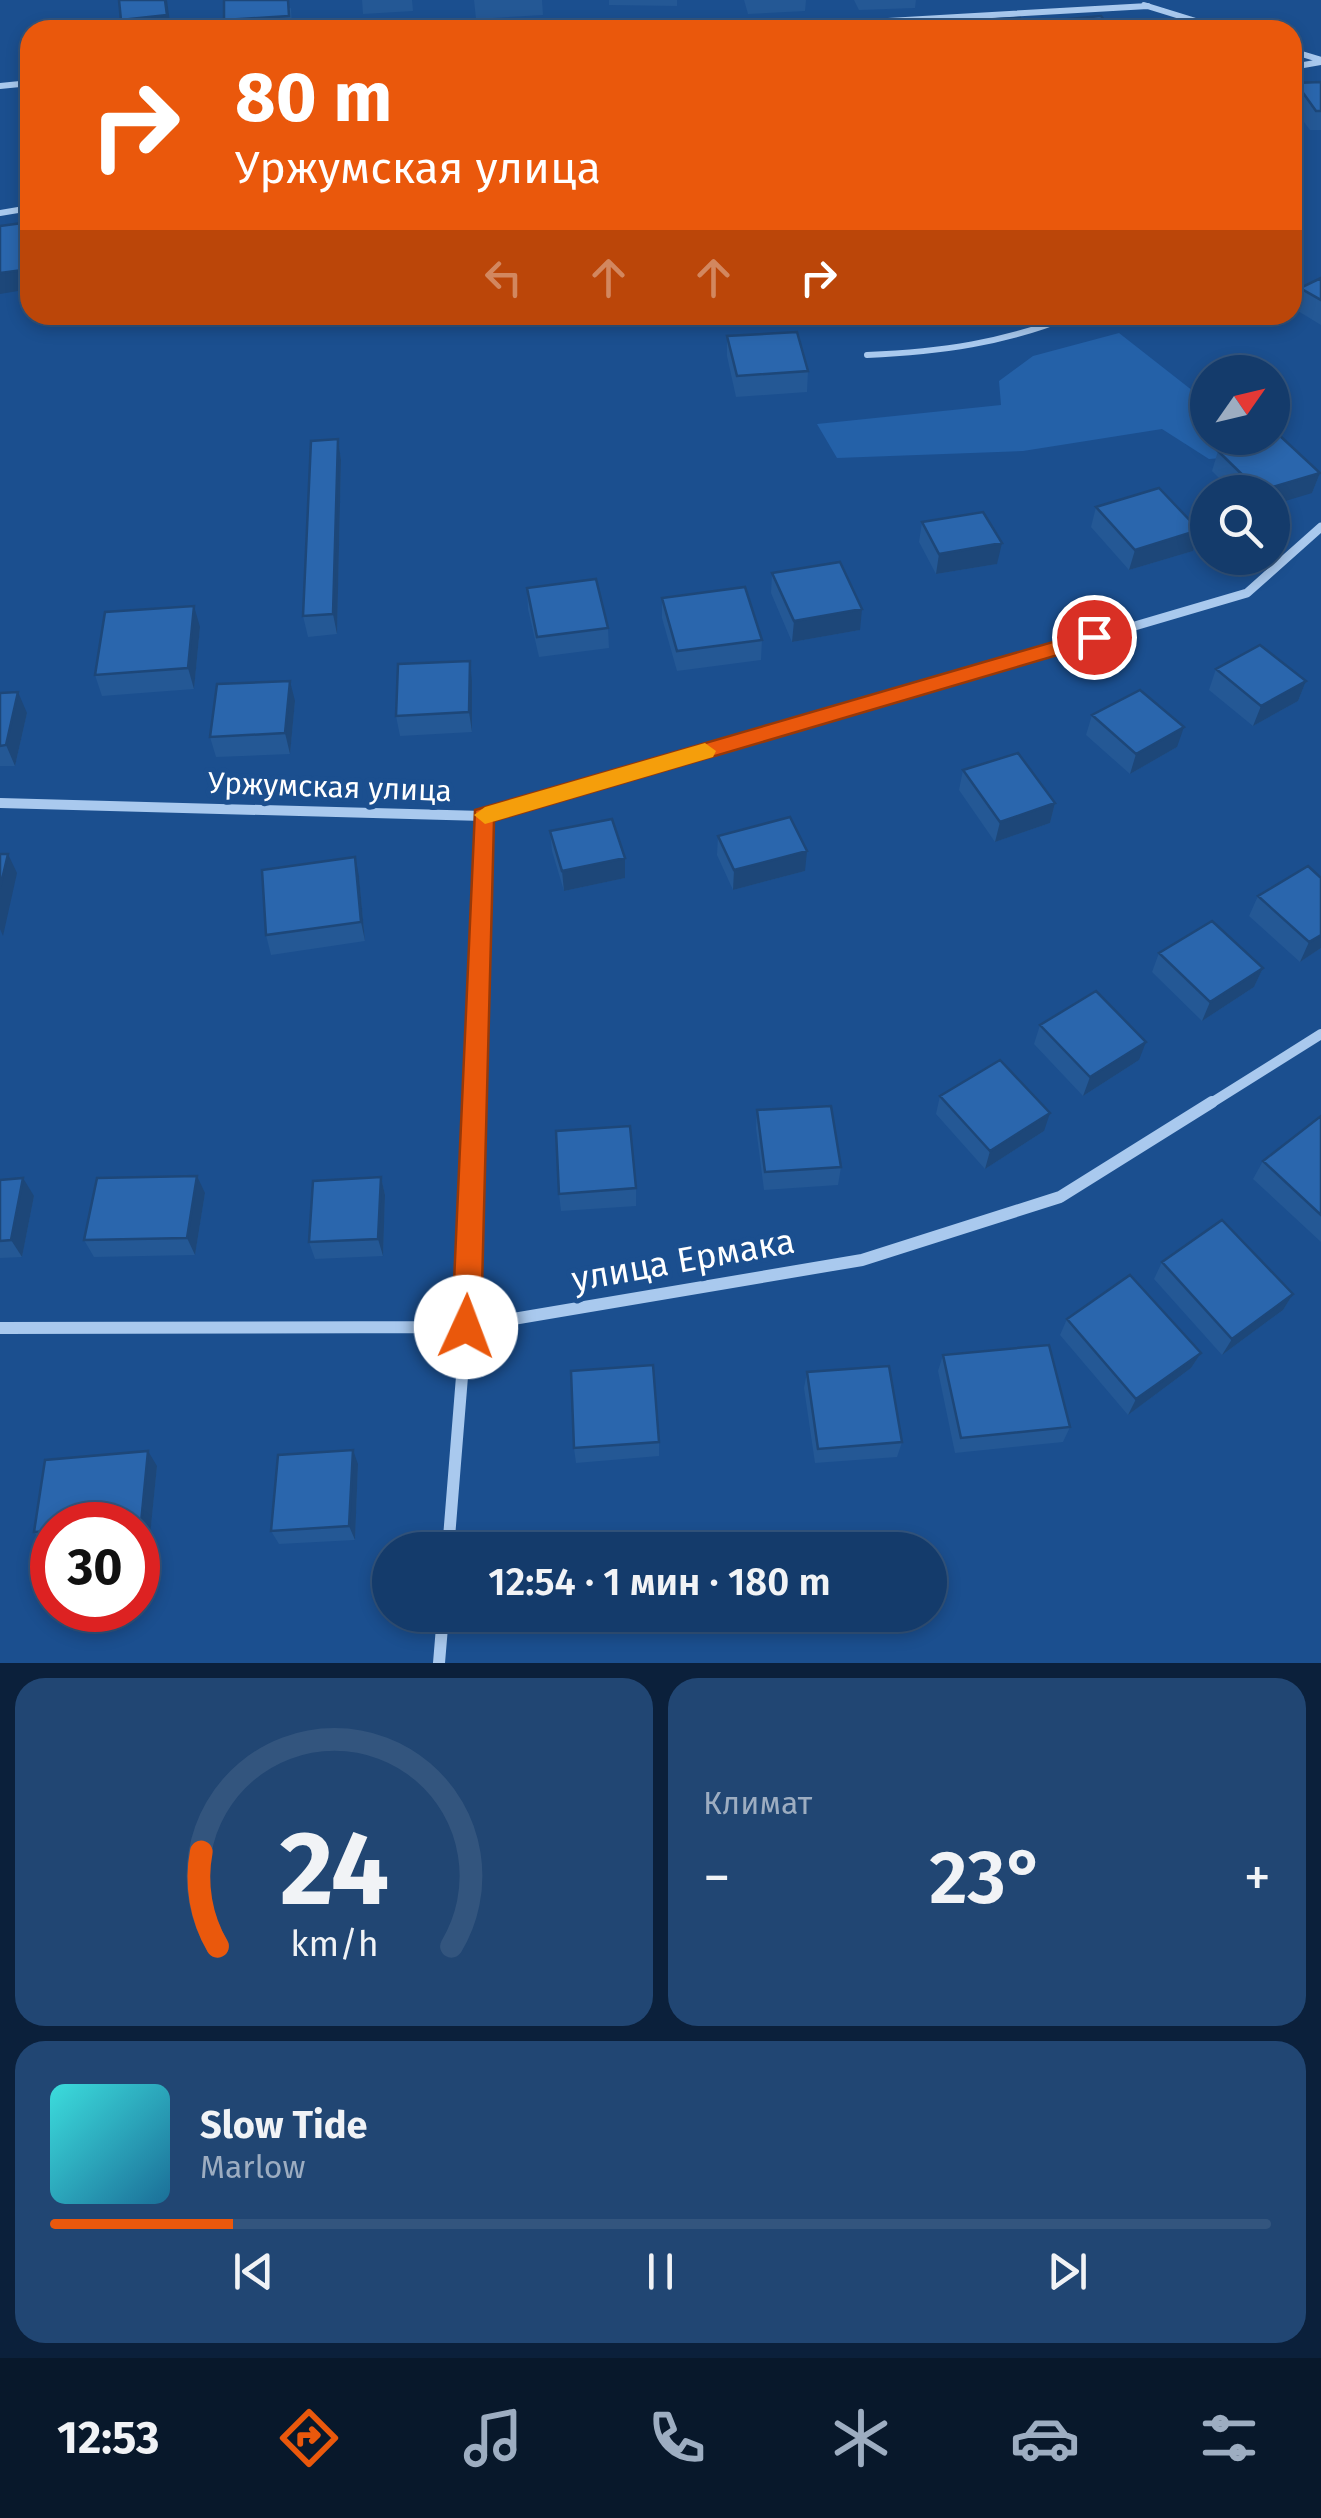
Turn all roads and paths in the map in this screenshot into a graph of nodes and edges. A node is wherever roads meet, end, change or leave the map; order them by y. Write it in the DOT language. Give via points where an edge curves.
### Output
graph roads {
  1 [pos="1129,0"];
  2 [pos="1148,6"];
  3 [pos="905,20"];
  4 [pos="1194,20"];
  5 [pos="1051,325"];
  6 [pos="866,355"];
  7 [pos="1321,527"];
  8 [pos="0,803"];
  9 [pos="483,816"];
  10 [pos="1321,1034"];
  11 [pos="466,1327"];
  12 [pos="0,1328"];
  13 [pos="449,1532"];
  14 [pos="441,1632"];
  15 [pos="438,1663"];
  1 -- 2 [label="street"];
  2 -- 3 [label="street"];
  2 -- 4 [label="street"];
  5 -- 6 [label="lane" via="960,351"];
  7 -- 9 [label="street, Уржумская улица" via="1247,593"];
  8 -- 9 [label="street, Уржумская улица"];
  9 -- 11 [label="street"];
  10 -- 11 [label="street, улица Ермака" via="1060,1196 862,1260"];
  11 -- 12 [label="street, улица Ермака"];
  11 -- 13 [label="street"];
  14 -- 15 [label="street"];
}
